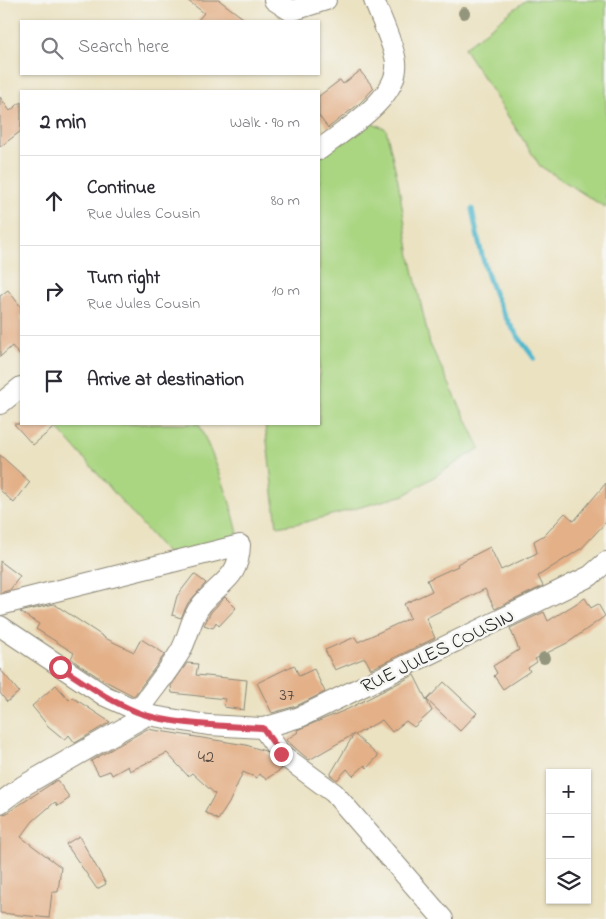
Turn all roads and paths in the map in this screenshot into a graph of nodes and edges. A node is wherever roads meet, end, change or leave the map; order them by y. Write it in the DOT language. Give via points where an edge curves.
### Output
graph roads {
  1 [pos="274,0"];
  2 [pos="326,0"];
  3 [pos="374,0"];
  4 [pos="320,149"];
  5 [pos="20,388"];
  6 [pos="0,404"];
  7 [pos="606,562"];
  8 [pos="0,605"];
  9 [pos="0,626"];
  10 [pos="142,713"];
  11 [pos="263,728"];
  12 [pos="0,803"];
  13 [pos="443,919"];
  1 -- 2 [label="street" via="291,11"];
  3 -- 4 [label="street" via="396,62 394,82 384,98"];
  5 -- 6 [label="street"];
  7 -- 11 [label="street, RUE JULES COUSIN" via="590,576 309,713"];
  8 -- 10 [label="street" via="240,545 239,562 232,576 202,604 180,651"];
  9 -- 10 [label="street, RUE JULES COUSIN" via="104,696"];
  10 -- 11 [label="street, RUE JULES COUSIN" via="208,725"];
  10 -- 12 [label="street"];
  11 -- 13 [label="street" via="281,754 334,793"];
}
